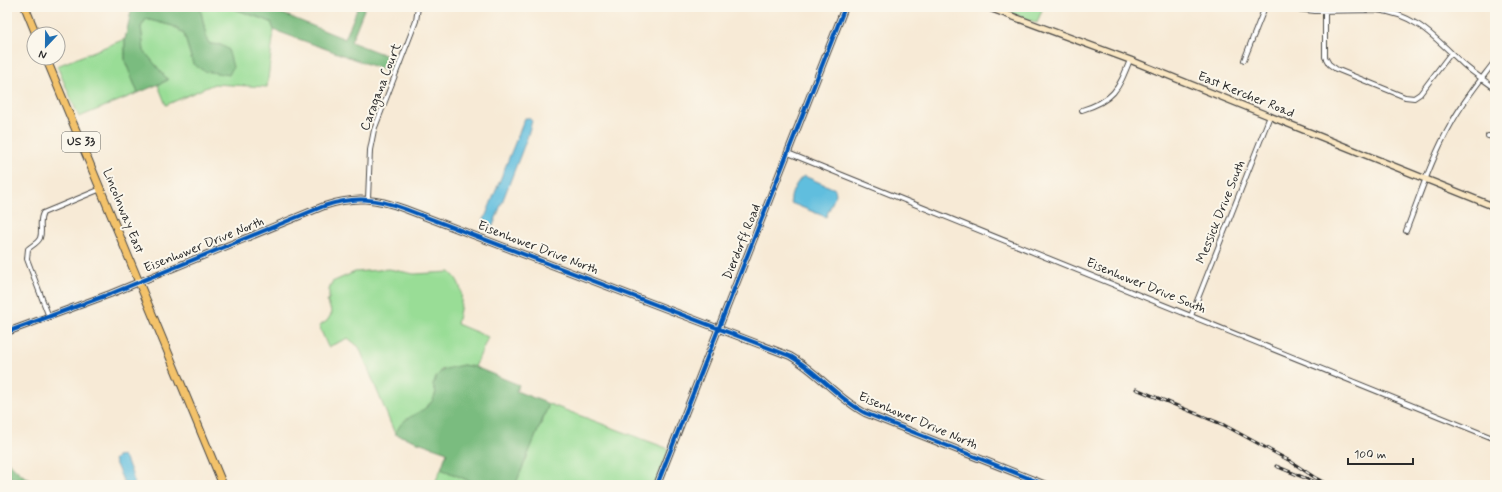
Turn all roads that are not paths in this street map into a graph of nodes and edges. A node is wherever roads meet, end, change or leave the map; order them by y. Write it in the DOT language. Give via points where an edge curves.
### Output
graph roads {
  1 [pos="25,7"];
  2 [pos="418,7"];
  3 [pos="845,7"];
  4 [pos="987,7"];
  5 [pos="1265,7"];
  6 [pos="1278,7"];
  7 [pos="1325,9"];
  8 [pos="33,26"];
  9 [pos="1451,53"];
  10 [pos="1130,60"];
  11 [pos="1244,60"];
  12 [pos="1495,61"];
  13 [pos="49,66"];
  14 [pos="1482,79"];
  15 [pos="1495,88"];
  16 [pos="1082,110"];
  17 [pos="1270,116"];
  18 [pos="1488,136"];
  19 [pos="1495,137"];
  20 [pos="788,153"];
  21 [pos="1426,180"];
  22 [pos="101,189"];
  23 [pos="368,199"];
  24 [pos="1495,207"];
  25 [pos="1406,231"];
  26 [pos="139,283"];
  27 [pos="1191,316"];
  28 [pos="49,318"];
  29 [pos="719,328"];
  30 [pos="7,332"];
  31 [pos="1495,439"];
  32 [pos="223,485"];
  33 [pos="657,485"];
  34 [pos="1046,485"];
  1 -- 8 [label="highway"];
  2 -- 23 [label="street, Caragana Court" via="416,21 374,130 370,150"];
  3 -- 20 [label="street, Dierdorff Road"];
  4 -- 10 [label="street, East Kercher Road"];
  5 -- 11 [label="street"];
  6 -- 7 [label="street"];
  7 -- 9 [label="street" via="1394,13 1424,28"];
  7 -- 9 [label="street" via="1325,55 1329,64 1405,97 1414,98 1420,94"];
  9 -- 14 [label="street"];
  10 -- 16 [label="street" via="1119,87 1103,102"];
  10 -- 17 [label="street, East Kercher Road"];
  12 -- 14 [label="street"];
  13 -- 22 [label="highway, Lincolnway East / US 33"];
  14 -- 15 [label="street"];
  14 -- 21 [label="street" via="1448,128"];
  17 -- 21 [label="street, East Kercher Road"];
  17 -- 27 [label="street, Messick Drive South"];
  18 -- 19 [label="street"];
  20 -- 27 [label="street, Eisenhower Drive South"];
  20 -- 29 [label="street, Dierdorff Road"];
  21 -- 24 [label="street, East Kercher Road"];
  21 -- 25 [label="street"];
  22 -- 26 [label="highway, Lincolnway East / US 33"];
  22 -- 28 [label="street" via="43,213 40,219 40,237 28,249 27,259"];
  23 -- 26 [label="street, Eisenhower Drive North" via="344,200 324,206"];
  23 -- 29 [label="street, Eisenhower Drive North" via="401,207"];
  26 -- 28 [label="street, Eisenhower Drive North"];
  26 -- 32 [label="highway, Lincolnway East / US 33"];
  27 -- 31 [label="street, Eisenhower Drive South"];
  28 -- 30 [label="street, Eisenhower Drive North"];
  29 -- 33 [label="street, Dierdorff Road"];
  29 -- 34 [label="street, Eisenhower Drive North" via="801,362 844,400 865,413"];
}
